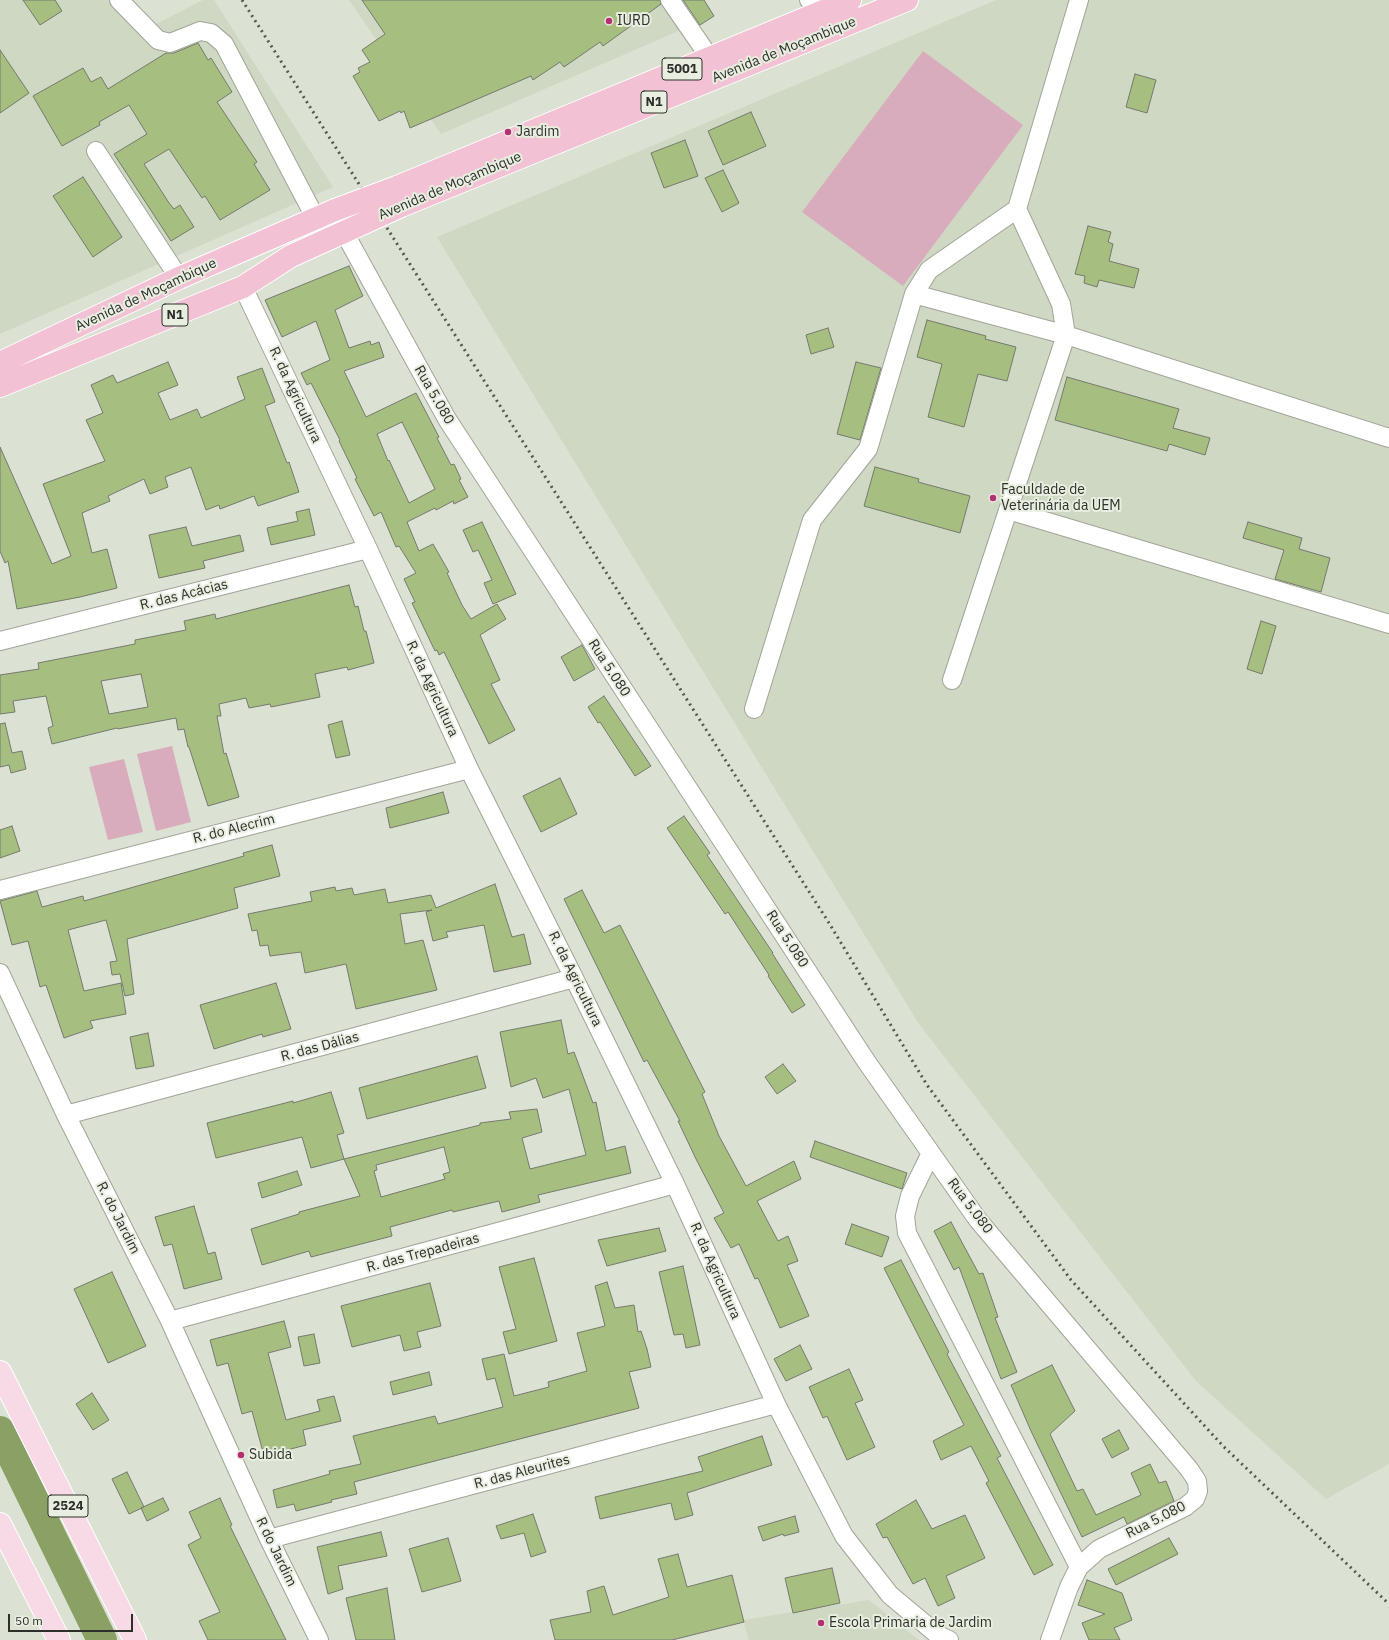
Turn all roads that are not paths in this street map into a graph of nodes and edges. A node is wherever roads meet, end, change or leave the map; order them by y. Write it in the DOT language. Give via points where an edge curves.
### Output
graph roads {
  1 [pos="119,0"];
  2 [pos="670,0"];
  3 [pos="850,0"];
  4 [pos="907,0"];
  5 [pos="1079,0"];
  6 [pos="815,6"];
  7 [pos="710,58"];
  8 [pos="514,138"];
  9 [pos="96,151"];
  10 [pos="399,196"];
  11 [pos="1017,209"];
  12 [pos="326,214"];
  13 [pos="344,232"];
  14 [pos="179,278"];
  15 [pos="243,287"];
  16 [pos="914,294"];
  17 [pos="1066,336"];
  18 [pos="0,363"];
  19 [pos="0,386"];
  20 [pos="1389,438"];
  21 [pos="1008,510"];
  22 [pos="368,549"];
  23 [pos="1389,624"];
  24 [pos="0,641"];
  25 [pos="952,680"];
  26 [pos="754,709"];
  27 [pos="469,769"];
  28 [pos="0,890"];
  29 [pos="0,973"];
  30 [pos="574,978"];
  31 [pos="66,1115"];
  32 [pos="931,1153"];
  33 [pos="675,1184"];
  34 [pos="170,1321"];
  35 [pos="0,1372"];
  36 [pos="776,1404"];
  37 [pos="235,1464"];
  38 [pos="0,1524"];
  39 [pos="269,1539"];
  40 [pos="1079,1567"];
  41 [pos="59,1640"];
  42 [pos="136,1640"];
  43 [pos="319,1640"];
  44 [pos="949,1640"];
  45 [pos="1050,1640"];
  1 -- 12 [label="street" via="158,40 170,43 200,31 211,33 224,44"];
  2 -- 7 [label="street"];
  3 -- 6 [label="highway, 5001"];
  4 -- 10 [label="highway, Avenida de Moçambique / N1"];
  5 -- 11 [label="street"];
  6 -- 7 [label="highway, 5001"];
  7 -- 8 [label="highway, 5001"];
  8 -- 10 [label="highway, Avenida de Moçambique / N1"];
  9 -- 14 [label="street"];
  10 -- 12 [label="highway, Avenida de Moçambique / N1, bridge"];
  10 -- 13 [label="highway, Avenida de Moçambique / N1, bridge"];
  11 -- 16 [label="street" via="929,270"];
  11 -- 17 [label="street" via="1061,304"];
  12 -- 14 [label="highway, Avenida de Moçambique / N1"];
  13 -- 15 [label="highway, Avenida de Moçambique / N1" via="291,256"];
  13 -- 32 [label="street, Rua 5.080" via="447,419 866,1061"];
  14 -- 18 [label="highway, Avenida de Moçambique / N1"];
  15 -- 19 [label="highway, Avenida de Moçambique / N1"];
  15 -- 22 [label="street, R. da Agricultura"];
  16 -- 17 [label="street"];
  16 -- 26 [label="street" via="868,449 812,520"];
  17 -- 20 [label="street"];
  17 -- 21 [label="street"];
  21 -- 23 [label="street"];
  21 -- 25 [label="street"];
  22 -- 24 [label="street, R. das Acácias"];
  22 -- 27 [label="street, R. da Agricultura"];
  27 -- 28 [label="street, R. do Alecrim"];
  27 -- 30 [label="street, R. da Agricultura"];
  29 -- 31 [label="street, R. do Jardim"];
  30 -- 31 [label="street, R. das Dálias"];
  30 -- 33 [label="street, R. da Agricultura"];
  31 -- 34 [label="street, R. do Jardim"];
  32 -- 40 [label="street" via="910,1196 905,1216 907,1233"];
  32 -- 40 [label="street, Rua 5.080" via="978,1220 1197,1481 1198,1491 1185,1507 1099,1549"];
  33 -- 34 [label="street, R. das Trepadeiras"];
  33 -- 36 [label="street, R. da Agricultura"];
  34 -- 37 [label="street, R. do Jardim"];
  35 -- 42 [label="main road, 2524"];
  36 -- 39 [label="street, R. das Aleurites"];
  36 -- 44 [label="street, R. da Agricultura" via="844,1536 890,1595 938,1635"];
  37 -- 39 [label="street, R do Jardim"];
  38 -- 41 [label="main road"];
  39 -- 43 [label="street, R do Jardim"];
  40 -- 45 [label="street"];
}
